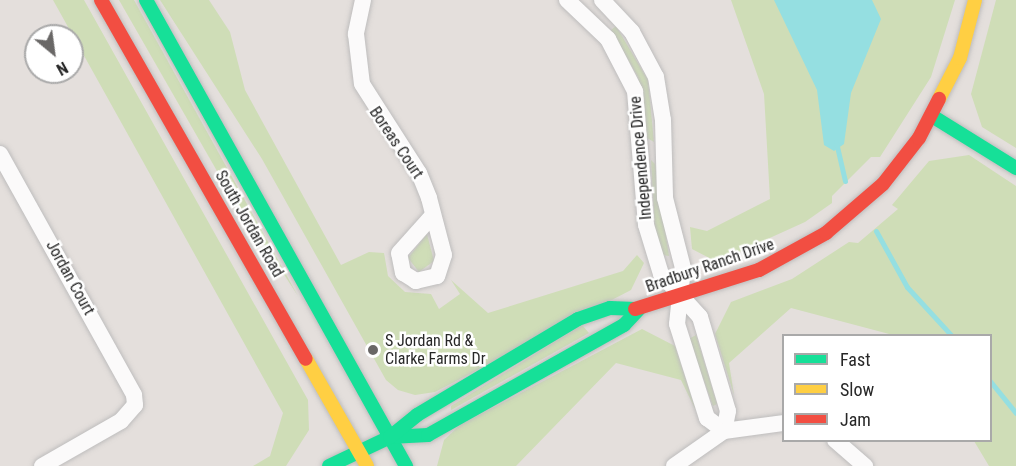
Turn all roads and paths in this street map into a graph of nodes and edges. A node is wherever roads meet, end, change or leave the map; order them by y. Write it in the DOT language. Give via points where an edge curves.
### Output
graph roads {
  1 [pos="101,0"];
  2 [pos="146,0"];
  3 [pos="363,0"];
  4 [pos="567,0"];
  5 [pos="975,0"];
  6 [pos="608,6"];
  7 [pos="598,28"];
  8 [pos="932,116"];
  9 [pos="639,152"];
  10 [pos="662,152"];
  11 [pos="0,153"];
  12 [pos="1016,168"];
  13 [pos="433,215"];
  14 [pos="681,295"];
  15 [pos="639,309"];
  16 [pos="782,423"];
  17 [pos="724,431"];
  18 [pos="390,437"];
  19 [pos="836,442"];
  20 [pos="359,451"];
  21 [pos="42,466"];
  22 [pos="329,466"];
  23 [pos="367,466"];
  24 [pos="406,466"];
  25 [pos="674,466"];
  26 [pos="865,466"];
  1 -- 20 [label="street, South Jordan Road"];
  2 -- 18 [label="street, South Jordan Road"];
  3 -- 13 [label="street, Boreas Court" via="356,34 362,84 419,173"];
  4 -- 7 [label="street, Independence Drive"];
  5 -- 8 [label="street, Bradbury Ranch Drive" via="960,58"];
  6 -- 7 [label="street"];
  6 -- 10 [label="street, Independence Drive" via="632,32 656,77"];
  7 -- 9 [label="street, Independence Drive" via="621,58 635,91"];
  8 -- 12 [label="street"];
  8 -- 14 [label="street, Bradbury Ranch Drive" via="883,184 844,220 768,266"];
  9 -- 10 [label="street"];
  9 -- 14 [label="street, Independence Drive" via="652,246 661,274"];
  10 -- 14 [label="street, Independence Drive" via="667,212 683,267"];
  11 -- 21 [label="street, Jordan Court" via="131,387 135,405 121,422"];
  14 -- 15 [label="street, Bradbury Ranch Drive"];
  14 -- 17 [label="street, Independence Drive" via="700,317 728,411"];
  14 -- 17 [label="street, Independence Drive" via="677,324 703,408 707,418"];
  15 -- 18 [label="street, Bradbury Ranch Drive" via="624,325 428,435"];
  15 -- 18 [label="street, Bradbury Ranch Drive" via="610,308 578,319 417,415"];
  16 -- 17 [label="street"];
  17 -- 25 [label="street" via="691,449"];
  18 -- 20 [label="street, Bradbury Ranch Drive"];
  18 -- 24 [label="street, South Jordan Road"];
  19 -- 26 [label="street"];
  20 -- 22 [label="street, Bradbury Ranch Drive"];
  20 -- 23 [label="street, South Jordan Road"];
}
